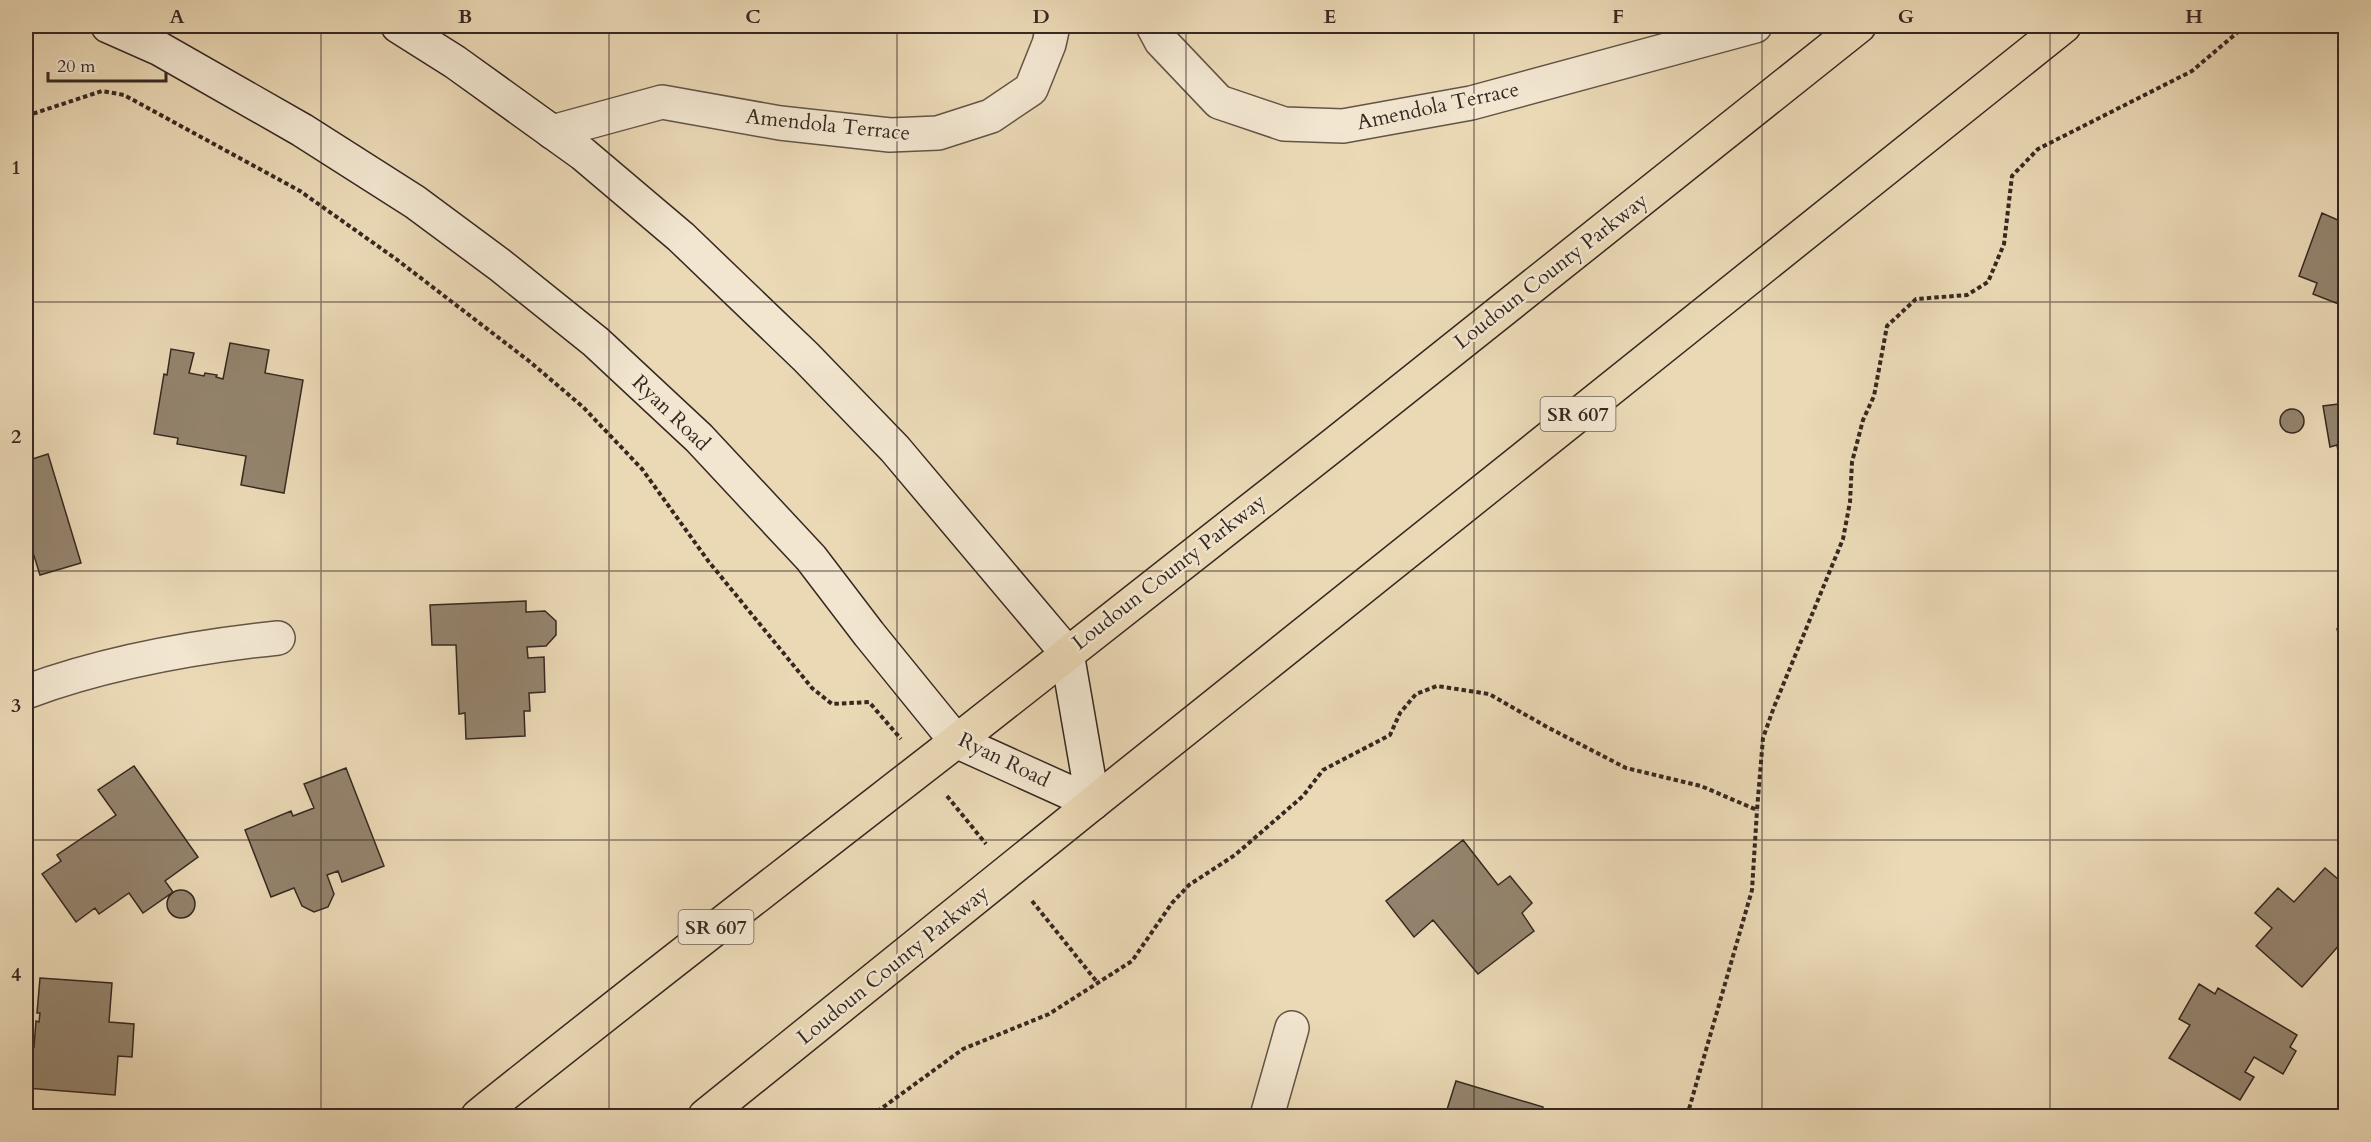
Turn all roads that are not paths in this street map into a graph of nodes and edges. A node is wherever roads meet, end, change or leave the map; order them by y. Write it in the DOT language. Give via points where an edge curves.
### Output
graph roads {
  1 [pos="108,26"];
  2 [pos="398,26"];
  3 [pos="1053,26"];
  4 [pos="1153,26"];
  5 [pos="1755,26"];
  6 [pos="1859,26"];
  7 [pos="2064,26"];
  8 [pos="552,132"];
  9 [pos="278,638"];
  10 [pos="1067,653"];
  11 [pos="26,692"];
  12 [pos="956,741"];
  13 [pos="1093,803"];
  14 [pos="1292,1029"];
  15 [pos="478,1116"];
  16 [pos="705,1116"];
  17 [pos="1267,1116"];
  1 -- 12 [label="main road, Ryan Road" via="191,66 415,202 596,342 699,438 811,558"];
  2 -- 8 [label="main road" via="456,62"];
  3 -- 8 [label="main road, Amendola Terrace" via="1031,89 991,116 938,133 890,135 824,128 662,102"];
  4 -- 5 [label="main road, Amendola Terrace" via="1161,42 1219,102 1284,124 1343,126 1472,103"];
  6 -- 10 [label="main road, Loudoun County Parkway / SR 607"];
  7 -- 13 [label="main road, Loudoun County Parkway / SR 607"];
  8 -- 10 [label="main road" via="681,237 806,357 895,449"];
  9 -- 11 [label="main road" via="144,657"];
  10 -- 12 [label="main road, Loudoun County Parkway / SR 607"];
  10 -- 13 [label="main road"];
  12 -- 13 [label="main road, Ryan Road"];
  12 -- 15 [label="main road, Loudoun County Parkway / SR 607"];
  13 -- 16 [label="main road, Loudoun County Parkway / SR 607"];
  14 -- 17 [label="main road"];
}
